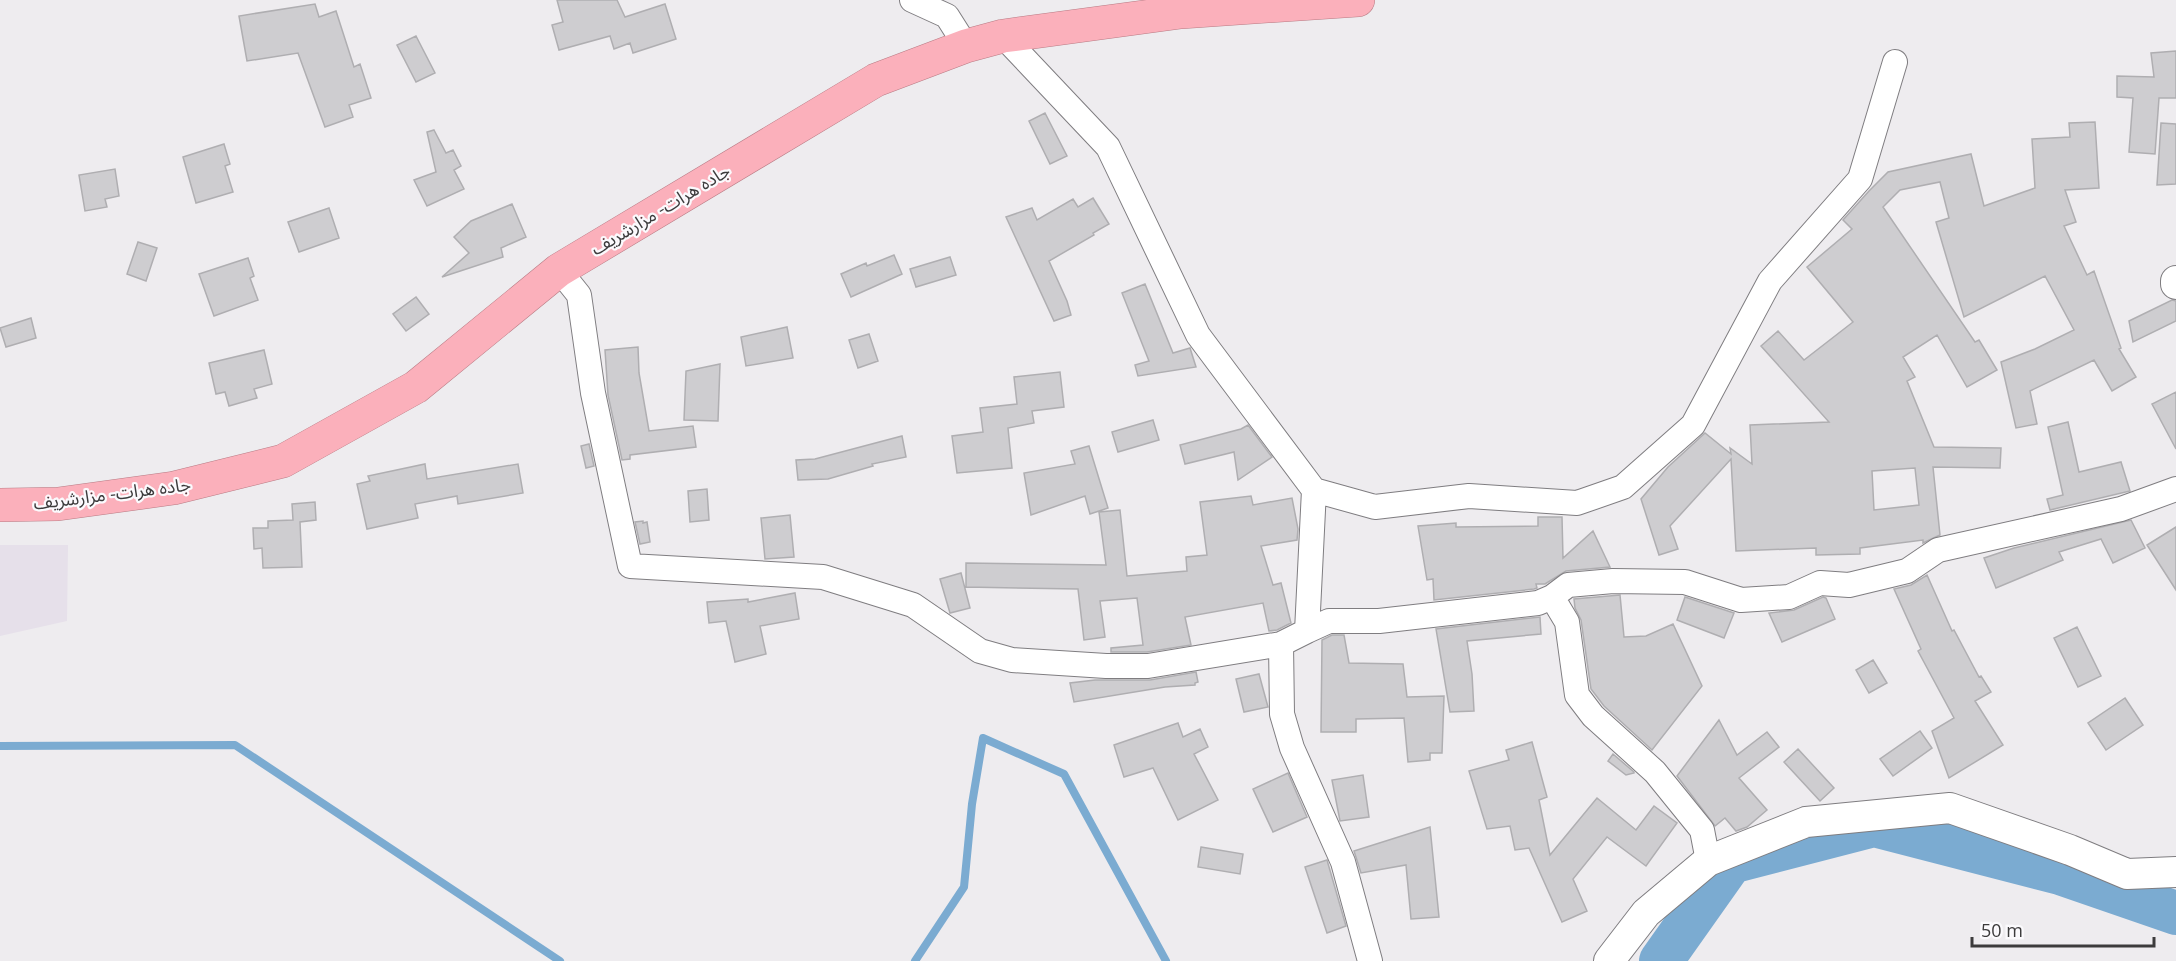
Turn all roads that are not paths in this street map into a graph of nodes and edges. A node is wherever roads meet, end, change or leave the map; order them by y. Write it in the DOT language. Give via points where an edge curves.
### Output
graph roads {
  1 [pos="912,0"];
  2 [pos="1358,0"];
  3 [pos="1003,36"];
  4 [pos="966,45"];
  5 [pos="1895,62"];
  6 [pos="559,270"];
  7 [pos="2176,489"];
  8 [pos="1314,490"];
  9 [pos="0,506"];
  10 [pos="1552,597"];
  11 [pos="1307,631"];
  12 [pos="1281,644"];
  13 [pos="1708,861"];
  14 [pos="2176,872"];
  15 [pos="1370,961"];
  16 [pos="1609,961"];
  1 -- 4 [label="street" via="947,16"];
  2 -- 3 [label="highway, جاده هرات- مزارشریف" via="1181,12"];
  3 -- 4 [label="highway, جاده هرات- مزارشریف"];
  3 -- 8 [label="street" via="1108,147 1198,335"];
  4 -- 6 [label="highway, جاده هرات- مزارشریف" via="876,80"];
  5 -- 8 [label="street" via="1860,179 1770,281 1693,425 1623,487 1577,504 1469,496 1375,507"];
  6 -- 9 [label="highway, جاده هرات- مزارشریف" via="416,387 283,461 174,488 58,504"];
  6 -- 12 [label="street" via="579,296 593,393 630,566 823,577 913,605 980,651 1012,660 1148,666"];
  7 -- 10 [label="street" via="2121,509 1938,550 1907,571 1849,585 1820,583 1789,597 1741,600 1685,582 1613,581 1568,585"];
  8 -- 11 [label="street"];
  10 -- 11 [label="street" via="1509,608 1379,621 1329,621"];
  10 -- 13 [label="street" via="1567,622 1577,695 1593,716 1655,772 1702,830"];
  11 -- 12 [label="street"];
  12 -- 15 [label="street" via="1282,714 1292,748 1343,862"];
  13 -- 14 [label="street" via="1806,822 1950,808 2127,873"];
  13 -- 16 [label="street" via="1646,913"];
}
